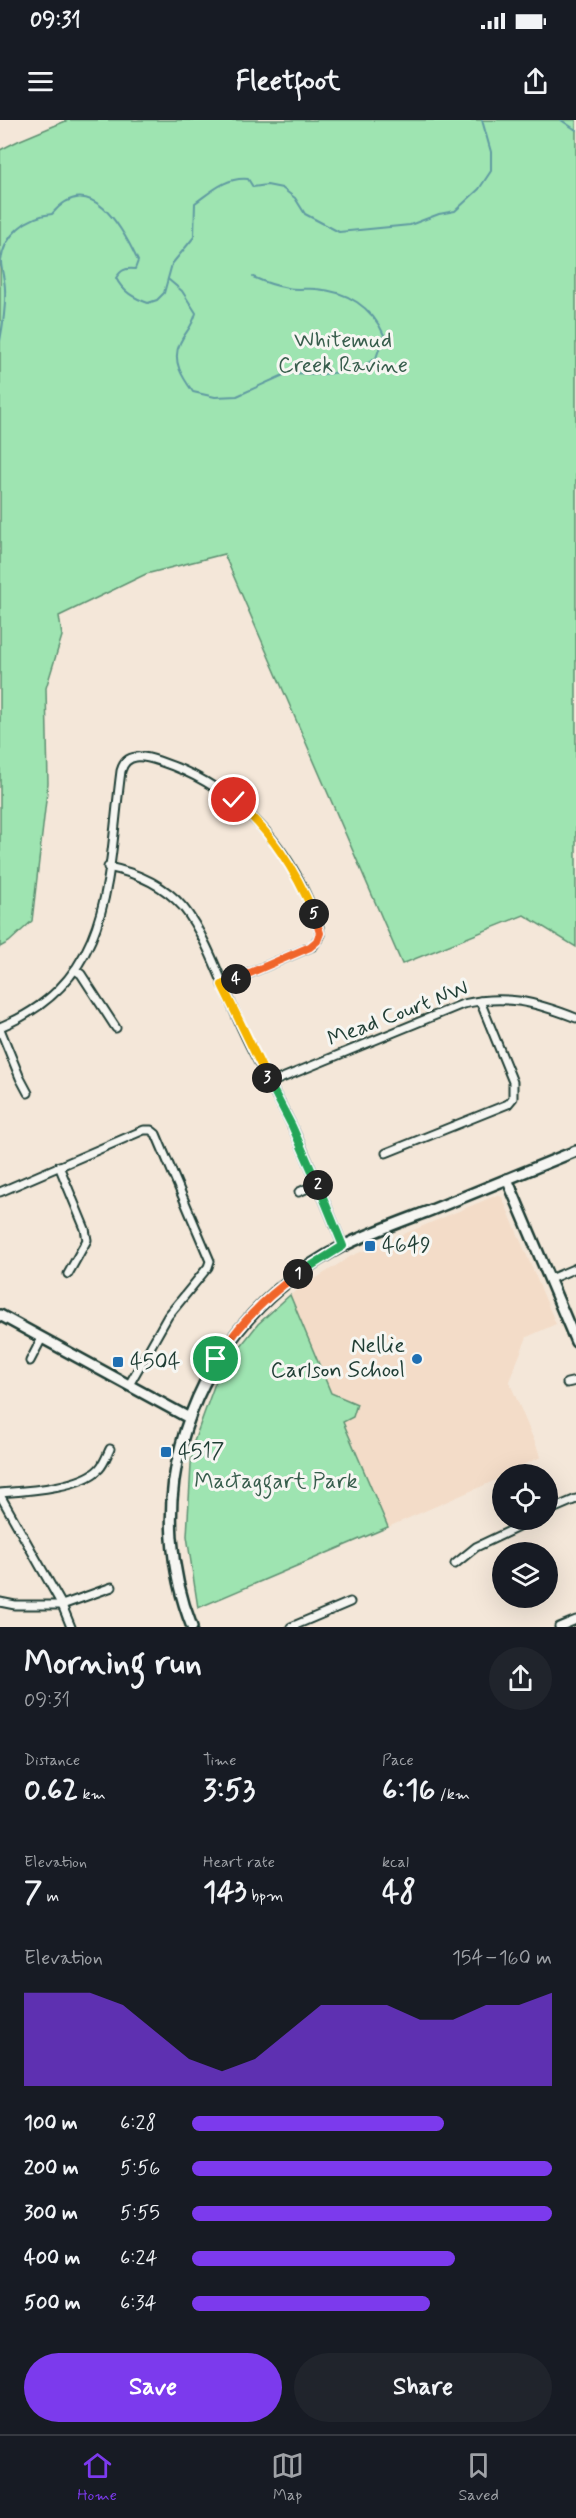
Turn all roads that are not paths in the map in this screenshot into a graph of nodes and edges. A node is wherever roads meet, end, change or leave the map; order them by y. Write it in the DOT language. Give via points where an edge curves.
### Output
graph roads {
  1 [pos="108,867"];
  2 [pos="75,970"];
  3 [pos="222,985"];
  4 [pos="480,1000"];
  5 [pos="576,1018"];
  6 [pos="0,1028"];
  7 [pos="116,1028"];
  8 [pos="270,1083"];
  9 [pos="28,1093"];
  10 [pos="576,1151"];
  11 [pos="386,1153"];
  12 [pos="59,1166"];
  13 [pos="507,1179"];
  14 [pos="317,1184"];
  15 [pos="0,1192"];
  16 [pos="299,1192"];
  17 [pos="343,1246"];
  18 [pos="576,1268"];
  19 [pos="68,1274"];
  20 [pos="550,1279"];
  21 [pos="0,1315"];
  22 [pos="42,1338"];
  23 [pos="576,1342"];
  24 [pos="30,1361"];
  25 [pos="576,1381"];
  26 [pos="567,1383"];
  27 [pos="129,1385"];
  28 [pos="189,1418"];
  29 [pos="110,1449"];
  30 [pos="0,1494"];
  31 [pos="576,1499"];
  32 [pos="558,1507"];
  33 [pos="512,1530"];
  34 [pos="455,1564"];
  35 [pos="112,1587"];
  36 [pos="0,1602"];
  37 [pos="350,1602"];
  38 [pos="62,1605"];
  39 [pos="576,1620"];
  40 [pos="71,1627"];
  41 [pos="192,1627"];
  42 [pos="291,1627"];
  43 [pos="560,1627"];
  1 -- 2 [label="street" via="100,921"];
  1 -- 3 [label="street" via="145,878 178,902 197,928"];
  1 -- 3 [label="street" via="121,771 125,762 134,757 156,760 192,774 234,800 260,824 297,875 320,936 310,947"];
  2 -- 6 [label="street" via="37,1008"];
  2 -- 7 [label="street"];
  3 -- 8 [label="street"];
  4 -- 5 [label="street, Mead Court NW" via="523,1000"];
  4 -- 8 [label="street, Mead Court NW"];
  4 -- 11 [label="street" via="513,1082 513,1098 508,1104"];
  6 -- 9 [label="street"];
  8 -- 14 [label="street"];
  10 -- 13 [label="street"];
  12 -- 15 [label="street"];
  12 -- 19 [label="street" via="87,1240"];
  12 -- 27 [label="street" via="144,1130 153,1131 210,1261 168,1316"];
  13 -- 17 [label="street"];
  13 -- 20 [label="street"];
  14 -- 16 [label="street"];
  14 -- 17 [label="street"];
  17 -- 28 [label="street" via="292,1278 242,1325 216,1359"];
  18 -- 20 [label="street"];
  20 -- 23 [label="street"];
  21 -- 22 [label="street"];
  22 -- 24 [label="street"];
  22 -- 27 [label="street"];
  25 -- 26 [label="street"];
  27 -- 28 [label="street"];
  28 -- 41 [label="street" via="176,1465 171,1522 176,1574"];
  29 -- 30 [label="street" via="97,1472 53,1488"];
  30 -- 38 [label="street"];
  31 -- 32 [label="street"];
  33 -- 34 [label="street" via="476,1547"];
  35 -- 38 [label="street"];
  36 -- 38 [label="street"];
  37 -- 42 [label="street"];
  38 -- 40 [label="street"];
  39 -- 43 [label="street"];
}
